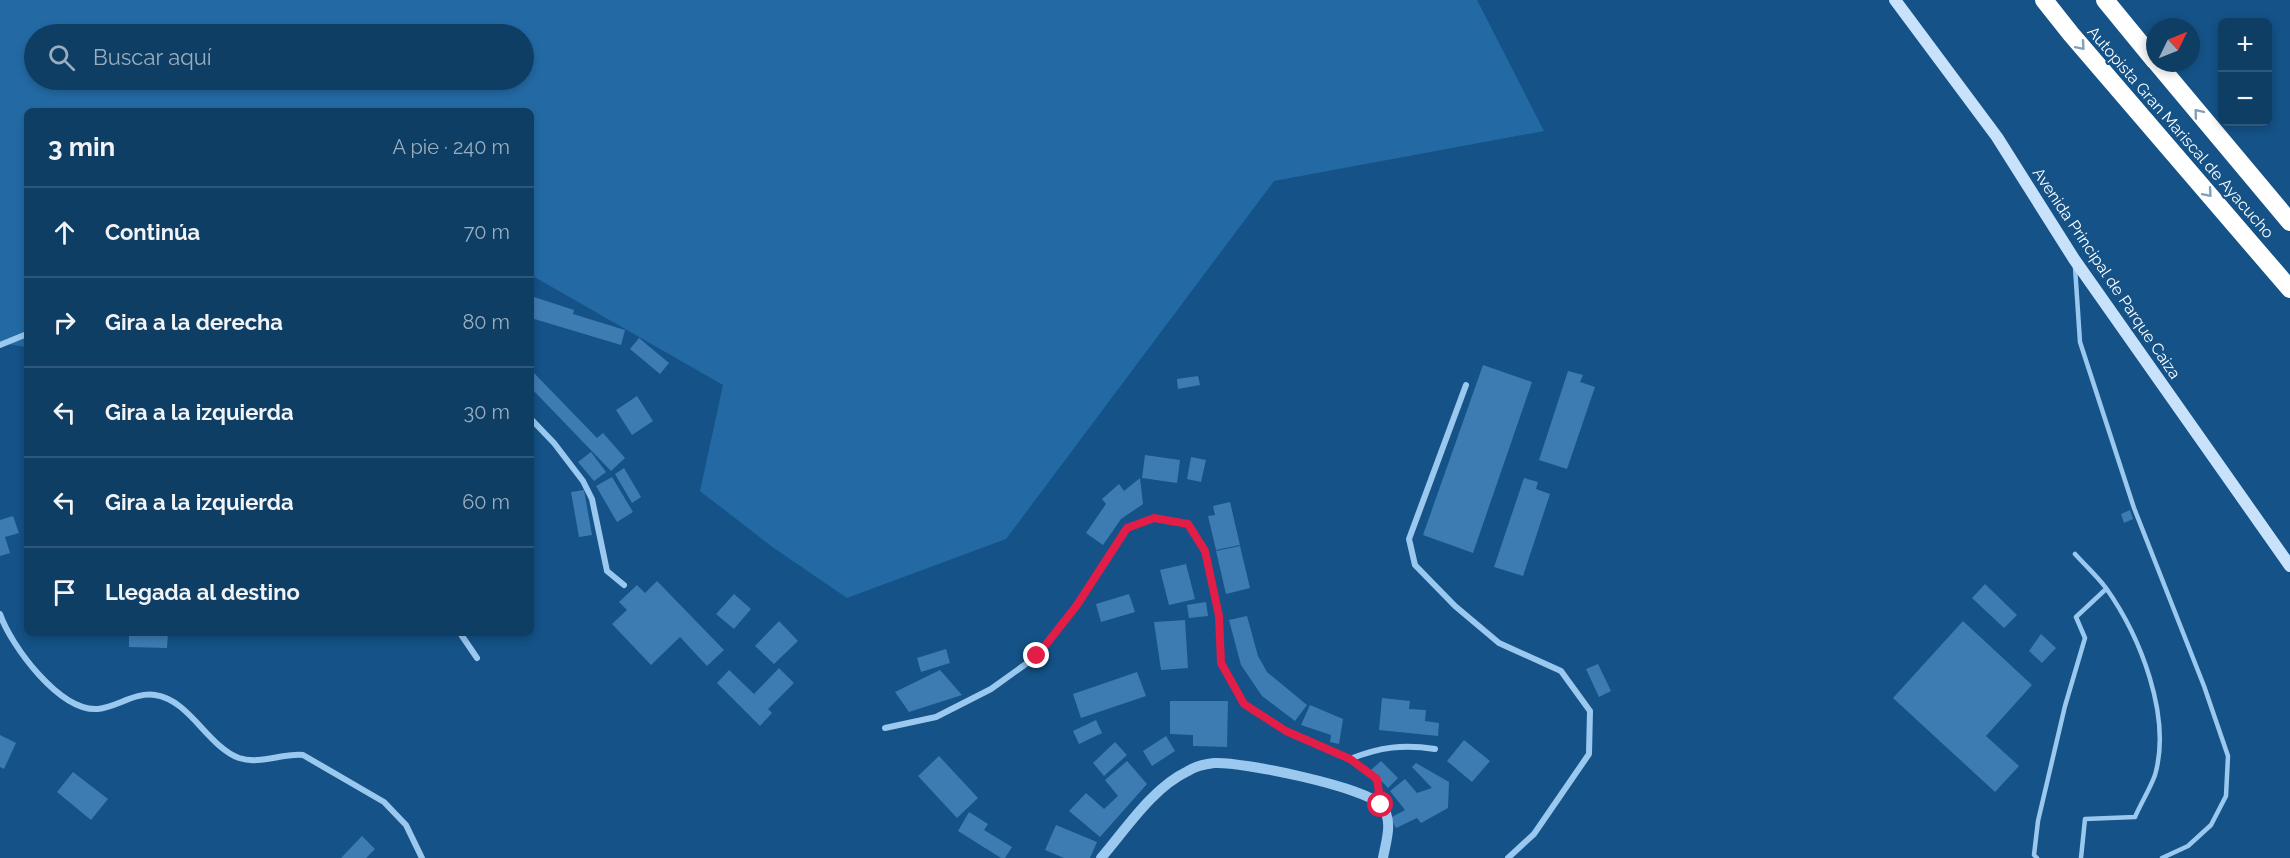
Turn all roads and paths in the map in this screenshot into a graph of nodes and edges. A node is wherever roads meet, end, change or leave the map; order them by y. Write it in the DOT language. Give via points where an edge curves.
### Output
graph roads {
  1 [pos="1895,0"];
  2 [pos="2044,0"];
  3 [pos="2105,0"];
  4 [pos="2146,50"];
  5 [pos="2164,72"];
  6 [pos="2290,222"];
  7 [pos="2074,259"];
  8 [pos="2290,289"];
  9 [pos="24,335"];
  10 [pos="0,345"];
  11 [pos="1466,385"];
  12 [pos="534,422"];
  13 [pos="2075,554"];
  14 [pos="2290,567"];
  15 [pos="624,585"];
  16 [pos="2106,589"];
  17 [pos="0,615"];
  18 [pos="462,636"];
  19 [pos="477,658"];
  20 [pos="885,728"];
  21 [pos="1435,749"];
  22 [pos="1350,759"];
  23 [pos="1381,805"];
  24 [pos="422,858"];
  25 [pos="1101,858"];
  26 [pos="1383,858"];
  27 [pos="1508,858"];
  28 [pos="2037,858"];
  29 [pos="2081,858"];
  30 [pos="2162,858"];
  1 -- 7 [label="main road, Avenida Principal de Parque Caiza" via="1997,137"];
  2 -- 8 [label="highway, Autopista Gran Mariscal de Ayacucho, one-way"];
  3 -- 4 [label="highway, Autopista Gran Mariscal de Ayacucho"];
  6 -- 5 [label="highway, Autopista Gran Mariscal de Ayacucho, one-way"];
  7 -- 14 [label="main road, Avenida Principal de Parque Caiza"];
  7 -- 30 [label="lane" via="2080,342 2134,508 2228,756 2226,796 2211,825 2188,846"];
  9 -- 10 [label="street"];
  11 -- 27 [label="street" via="1409,539 1415,565 1455,606 1499,642 1561,671 1590,711 1589,754 1534,834"];
  12 -- 15 [label="street" via="583,481 592,499 607,571"];
  13 -- 16 [label="lane"];
  16 -- 28 [label="lane" via="2076,617 2085,638 2038,821 2034,855"];
  16 -- 29 [label="lane" via="2149,671 2160,720 2155,774 2134,817 2085,819"];
  17 -- 24 [label="street" via="32,665 58,694 73,704 99,709 156,695 172,701 240,758 303,755 384,802 406,825"];
  18 -- 19 [label="street"];
  20 -- 22 [label="street" via="936,717 991,689 1037,656 1077,605 1127,528 1154,518 1188,524 1205,551 1219,616 1221,663 1244,704 1286,731"];
  21 -- 22 [label="street" via="1407,745 1379,748"];
  22 -- 23 [label="street" via="1377,779"];
  23 -- 25 [label="street" via="1364,793 1306,777 1214,763 1189,770 1167,784"];
  23 -- 26 [label="street" via="1389,818"];
}
